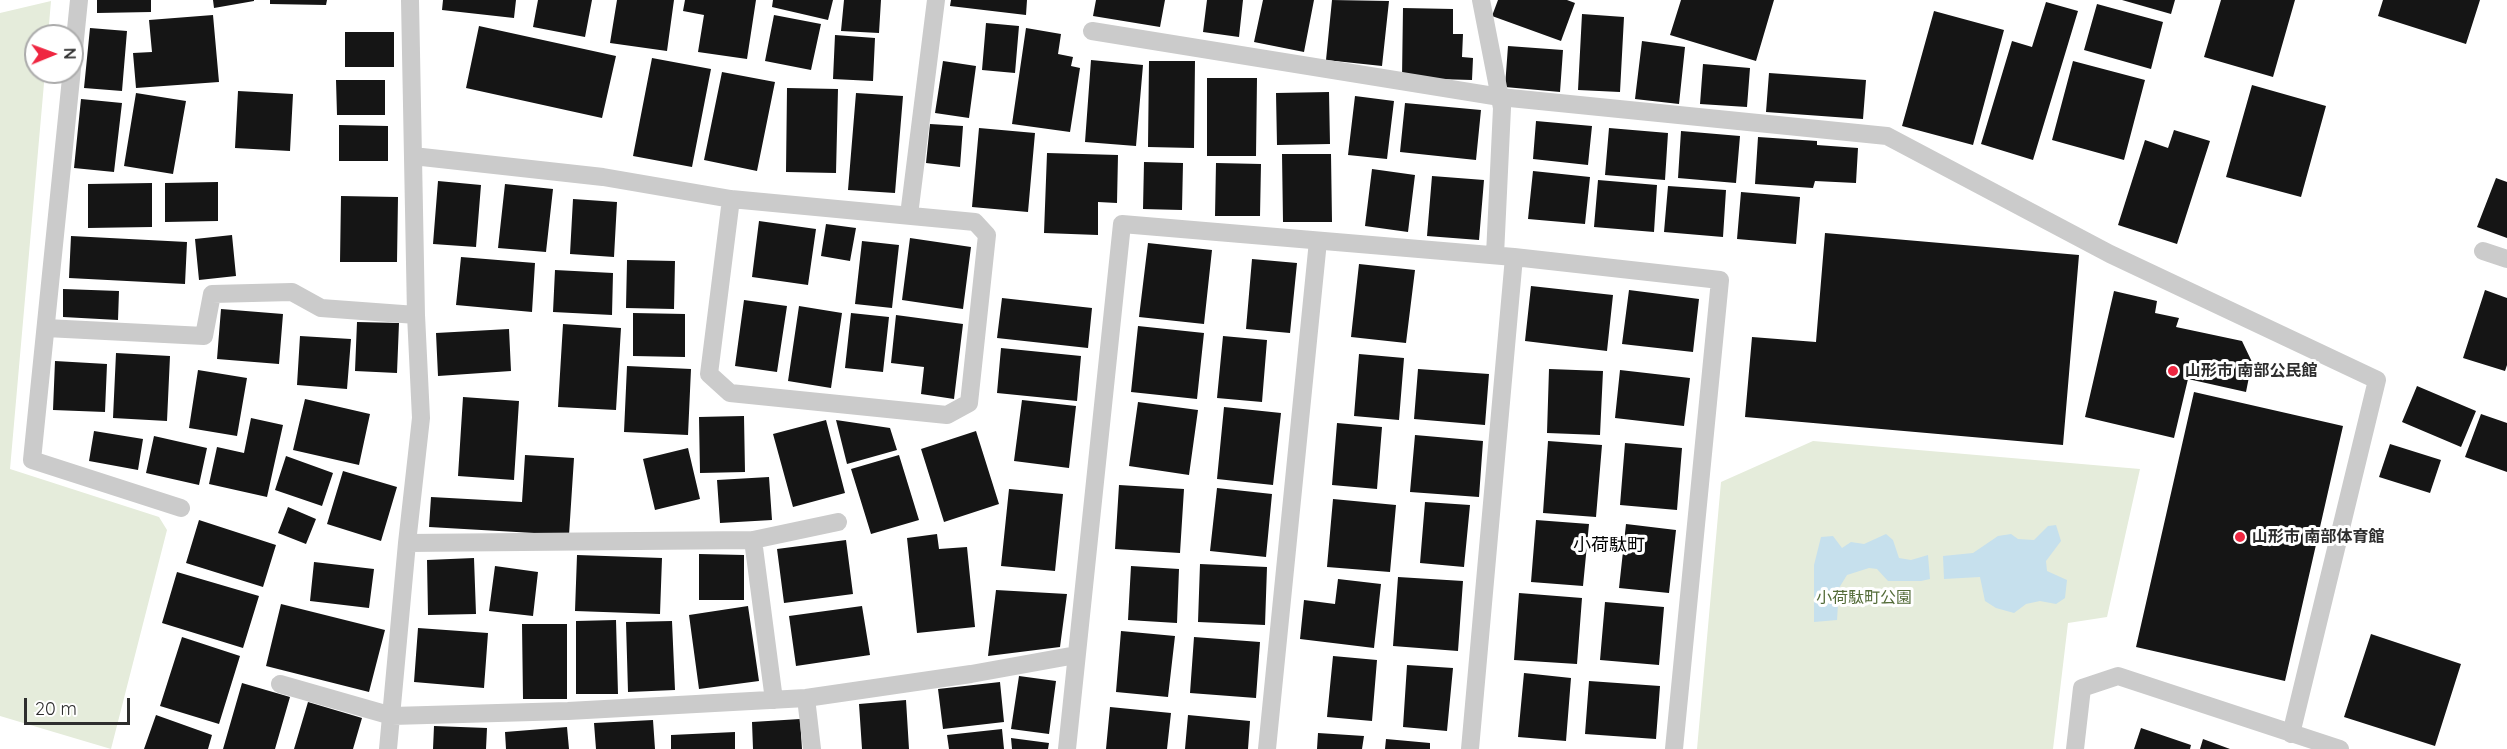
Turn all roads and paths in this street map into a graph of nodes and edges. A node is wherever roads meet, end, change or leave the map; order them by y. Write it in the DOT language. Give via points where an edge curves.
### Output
graph roads {
  1 [pos="79,0"];
  2 [pos="410,0"];
  3 [pos="936,0"];
  4 [pos="1481,0"];
  5 [pos="1092,32"];
  6 [pos="1500,97"];
  7 [pos="413,156"];
  8 [pos="730,199"];
  9 [pos="909,215"];
  10 [pos="1318,241"];
  11 [pos="2483,251"];
  12 [pos="1494,255"];
  13 [pos="1514,257"];
  14 [pos="2507,259"];
  15 [pos="416,315"];
  16 [pos="46,328"];
  17 [pos="180,508"];
  18 [pos="838,522"];
  19 [pos="753,540"];
  20 [pos="407,543"];
  21 [pos="1076,656"];
  22 [pos="280,684"];
  23 [pos="806,698"];
  24 [pos="774,699"];
  25 [pos="392,716"];
  26 [pos="2291,734"];
  27 [pos="388,749"];
  28 [pos="812,749"];
  29 [pos="1067,749"];
  30 [pos="1268,749"];
  31 [pos="1470,749"];
  32 [pos="1674,749"];
  33 [pos="2075,749"];
  34 [pos="2340,749"];
  1 -- 16 [label="lane"];
  2 -- 7 [label="lane"];
  3 -- 9 [label="lane"];
  4 -- 6 [label="lane"];
  5 -- 6 [label="lane"];
  6 -- 12 [label="lane"];
  6 -- 26 [label="lane" via="1887,136 2110,254 2377,380"];
  7 -- 8 [label="lane" via="603,177"];
  7 -- 15 [label="lane"];
  8 -- 9 [label="lane"];
  8 -- 9 [label="lane" via="709,374 730,393 947,416 969,403 987,235 975,222"];
  10 -- 12 [label="lane"];
  10 -- 21 [label="lane" via="1122,224"];
  10 -- 30 [label="lane"];
  11 -- 14 [label="lane"];
  12 -- 13 [label="lane"];
  13 -- 31 [label="lane"];
  13 -- 32 [label="lane" via="1720,280"];
  15 -- 16 [label="lane" via="321,308 292,292 212,294 204,336"];
  15 -- 20 [label="lane" via="421,418"];
  16 -- 17 [label="lane" via="32,460"];
  18 -- 19 [label="lane"];
  19 -- 20 [label="lane"];
  19 -- 24 [label="lane"];
  20 -- 25 [label="lane"];
  21 -- 23 [label="lane"];
  21 -- 29 [label="lane"];
  22 -- 25 [label="lane"];
  23 -- 24 [label="lane"];
  23 -- 28 [label="lane"];
  24 -- 25 [label="lane"];
  25 -- 27 [label="lane"];
  26 -- 33 [label="lane" via="2118,676 2082,688"];
  26 -- 34 [label="lane"];
}
